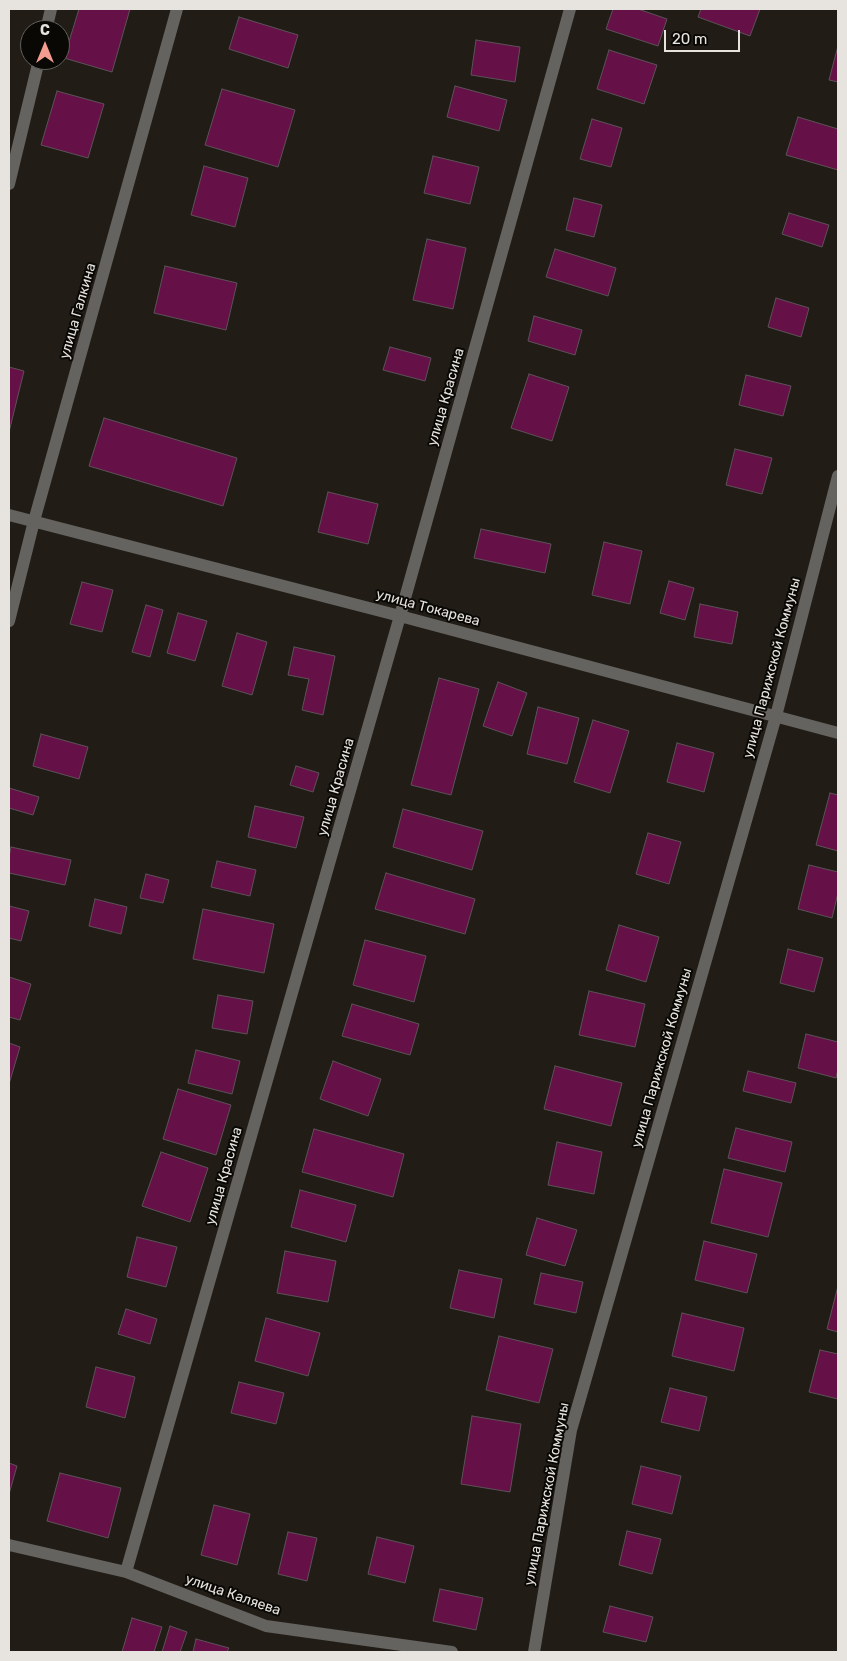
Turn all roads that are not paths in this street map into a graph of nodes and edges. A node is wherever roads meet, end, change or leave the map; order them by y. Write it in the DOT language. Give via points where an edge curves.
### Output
graph roads {
  1 [pos="177,9"];
  2 [pos="570,9"];
  3 [pos="37,70"];
  4 [pos="9,184"];
  5 [pos="838,476"];
  6 [pos="9,515"];
  7 [pos="34,522"];
  8 [pos="400,616"];
  9 [pos="9,621"];
  10 [pos="776,716"];
  11 [pos="838,733"];
  12 [pos="9,1545"];
  13 [pos="126,1572"];
  14 [pos="452,1652"];
  15 [pos="534,1652"];
  1 -- 7 [label="street, улица Галкина"];
  2 -- 8 [label="street, улица Красина"];
  3 -- 4 [label="street"];
  5 -- 10 [label="street, улица Парижской Коммуны"];
  6 -- 7 [label="street, улица Токарева"];
  7 -- 8 [label="street, улица Токарева"];
  7 -- 9 [label="street, улица Галкина"];
  8 -- 10 [label="street, улица Токарева"];
  8 -- 13 [label="street, улица Красина"];
  10 -- 11 [label="street, улица Токарева"];
  10 -- 15 [label="street, улица Парижской Коммуны" via="571,1430"];
  12 -- 13 [label="street, улица Каляева"];
  13 -- 14 [label="street, улица Каляева" via="266,1626"];
}
